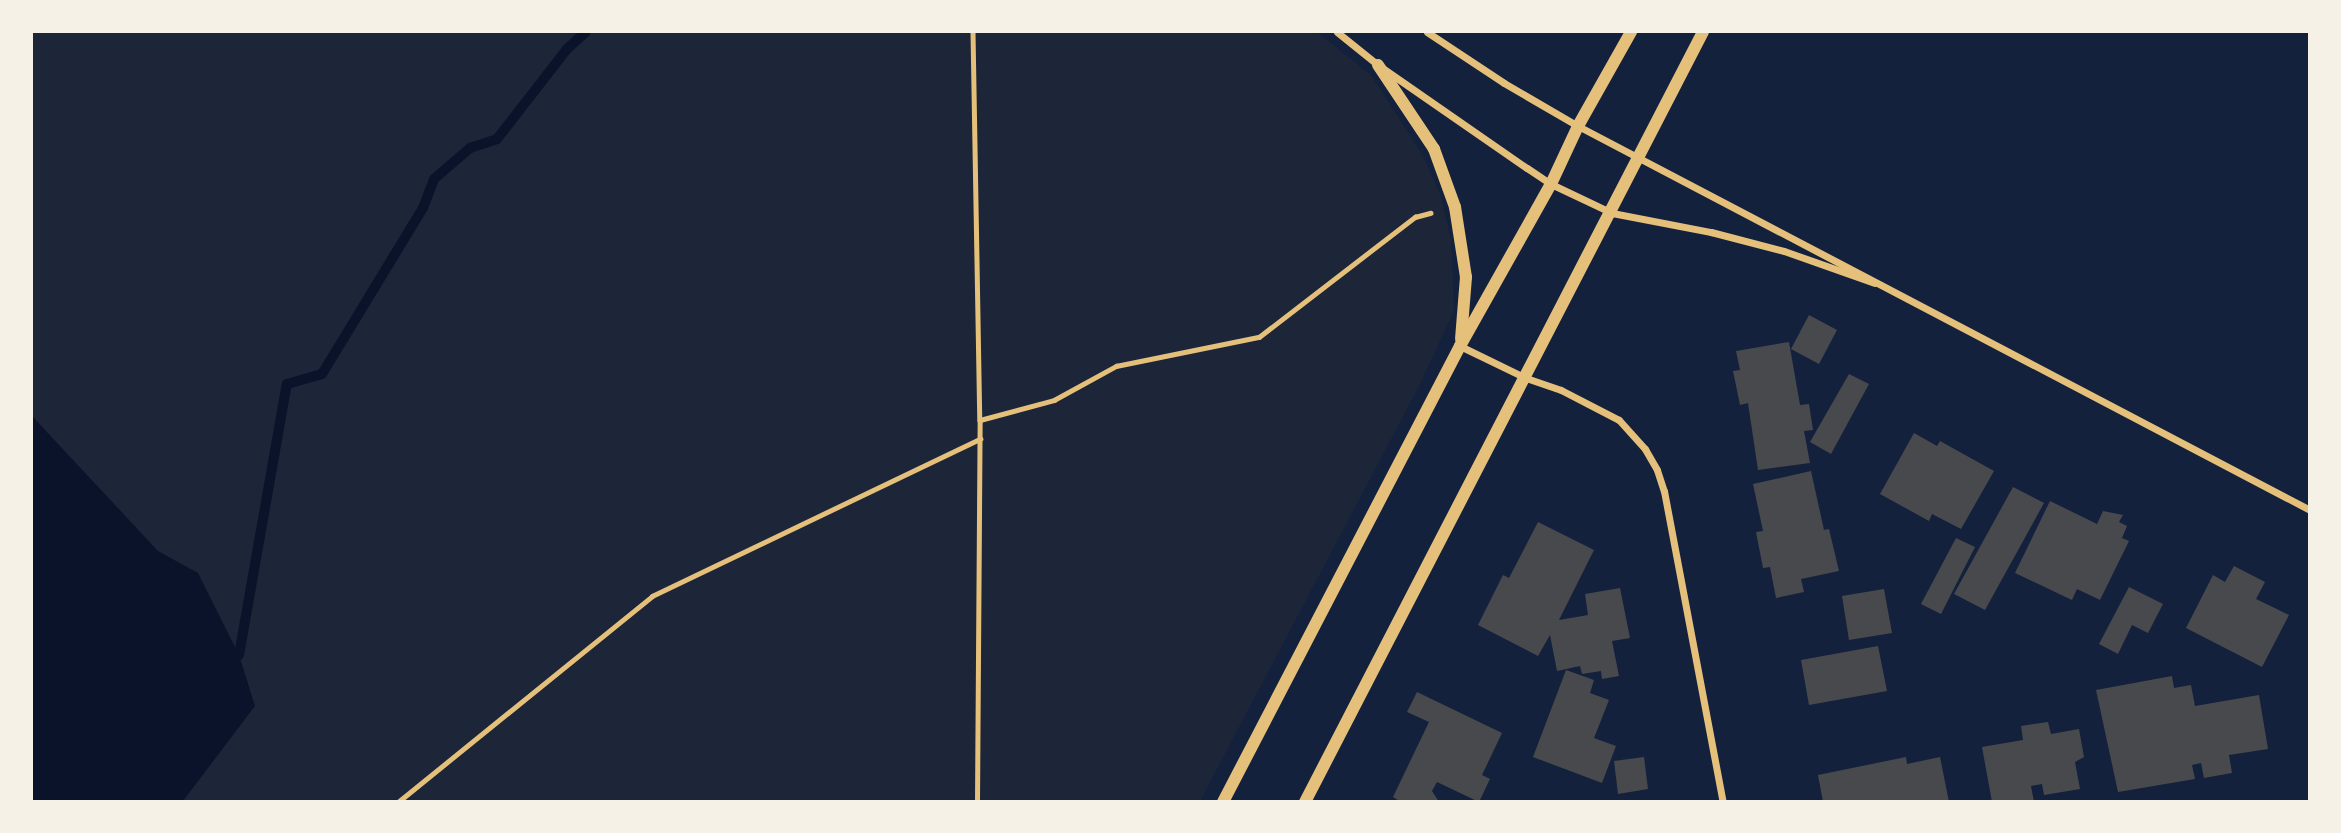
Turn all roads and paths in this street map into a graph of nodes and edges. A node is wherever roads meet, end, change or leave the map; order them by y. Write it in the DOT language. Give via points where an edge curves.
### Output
graph roads {
  1 [pos="973,32"];
  2 [pos="1337,32"];
  3 [pos="1427,32"];
  4 [pos="1631,32"];
  5 [pos="1703,32"];
  6 [pos="1378,65"];
  7 [pos="1578,126"];
  8 [pos="1638,155"];
  9 [pos="1551,184"];
  10 [pos="1455,207"];
  11 [pos="1612,213"];
  12 [pos="1898,292"];
  13 [pos="1460,346"];
  14 [pos="1526,378"];
  15 [pos="979,420"];
  16 [pos="980,439"];
  17 [pos="2309,510"];
  18 [pos="398,802"];
  19 [pos="977,802"];
  20 [pos="1223,802"];
  21 [pos="1305,802"];
  22 [pos="1723,802"];
  1 -- 15 [label="path"];
  2 -- 6 [label="street"];
  3 -- 7 [label="street"];
  4 -- 7 [label="street"];
  5 -- 8 [label="street"];
  6 -- 9 [label="street"];
  6 -- 10 [label="street" via="1434,149"];
  7 -- 8 [label="street"];
  7 -- 9 [label="street"];
  8 -- 11 [label="street"];
  8 -- 12 [label="street"];
  9 -- 11 [label="street"];
  9 -- 13 [label="street"];
  10 -- 13 [label="street" via="1466,277"];
  10 -- 15 [label="path" via="1415,217 1259,337 1116,366 1054,400"];
  11 -- 12 [label="street" via="1784,251"];
  11 -- 14 [label="street"];
  12 -- 17 [label="street"];
  13 -- 14 [label="street"];
  13 -- 20 [label="street"];
  14 -- 21 [label="street"];
  14 -- 22 [label="street" via="1619,420 1657,470"];
  15 -- 16 [label="path"];
  16 -- 18 [label="path" via="652,596"];
  16 -- 19 [label="path"];
}
